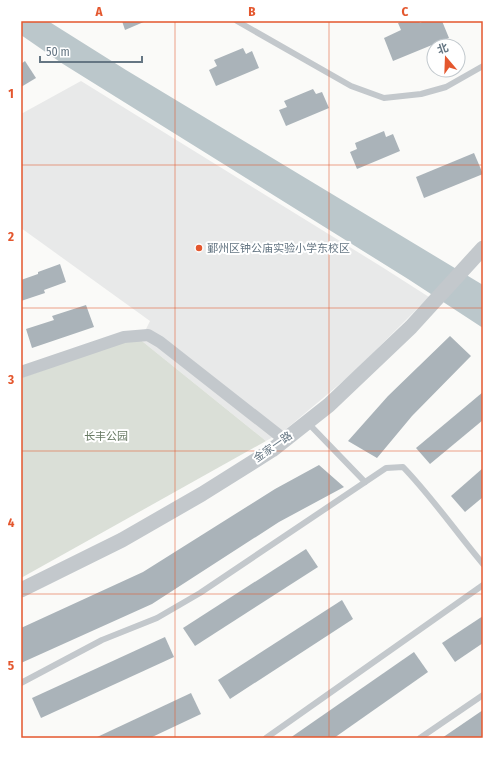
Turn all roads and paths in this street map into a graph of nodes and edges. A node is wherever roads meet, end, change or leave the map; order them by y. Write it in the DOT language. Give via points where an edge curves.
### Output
graph roads {
  1 [pos="237,21"];
  2 [pos="483,66"];
  3 [pos="483,248"];
  4 [pos="21,372"];
  5 [pos="307,422"];
  6 [pos="285,440"];
  7 [pos="365,482"];
  8 [pos="483,564"];
  9 [pos="483,585"];
  10 [pos="21,590"];
  11 [pos="21,683"];
  12 [pos="483,695"];
  13 [pos="266,738"];
  14 [pos="420,738"];
  1 -- 2 [label="lane" via="351,86 384,98 421,94 446,87"];
  3 -- 5 [label="street, 金家一路" via="412,327 329,405"];
  4 -- 6 [label="street" via="124,337 148,335"];
  5 -- 6 [label="street, 金家一路"];
  5 -- 7 [label="lane"];
  6 -- 10 [label="street, 金家一路" via="202,494 122,540"];
  7 -- 8 [label="lane" via="386,468 403,467"];
  7 -- 11 [label="lane" via="200,593 157,618 102,640"];
  9 -- 13 [label="lane"];
  12 -- 14 [label="lane"];
}
